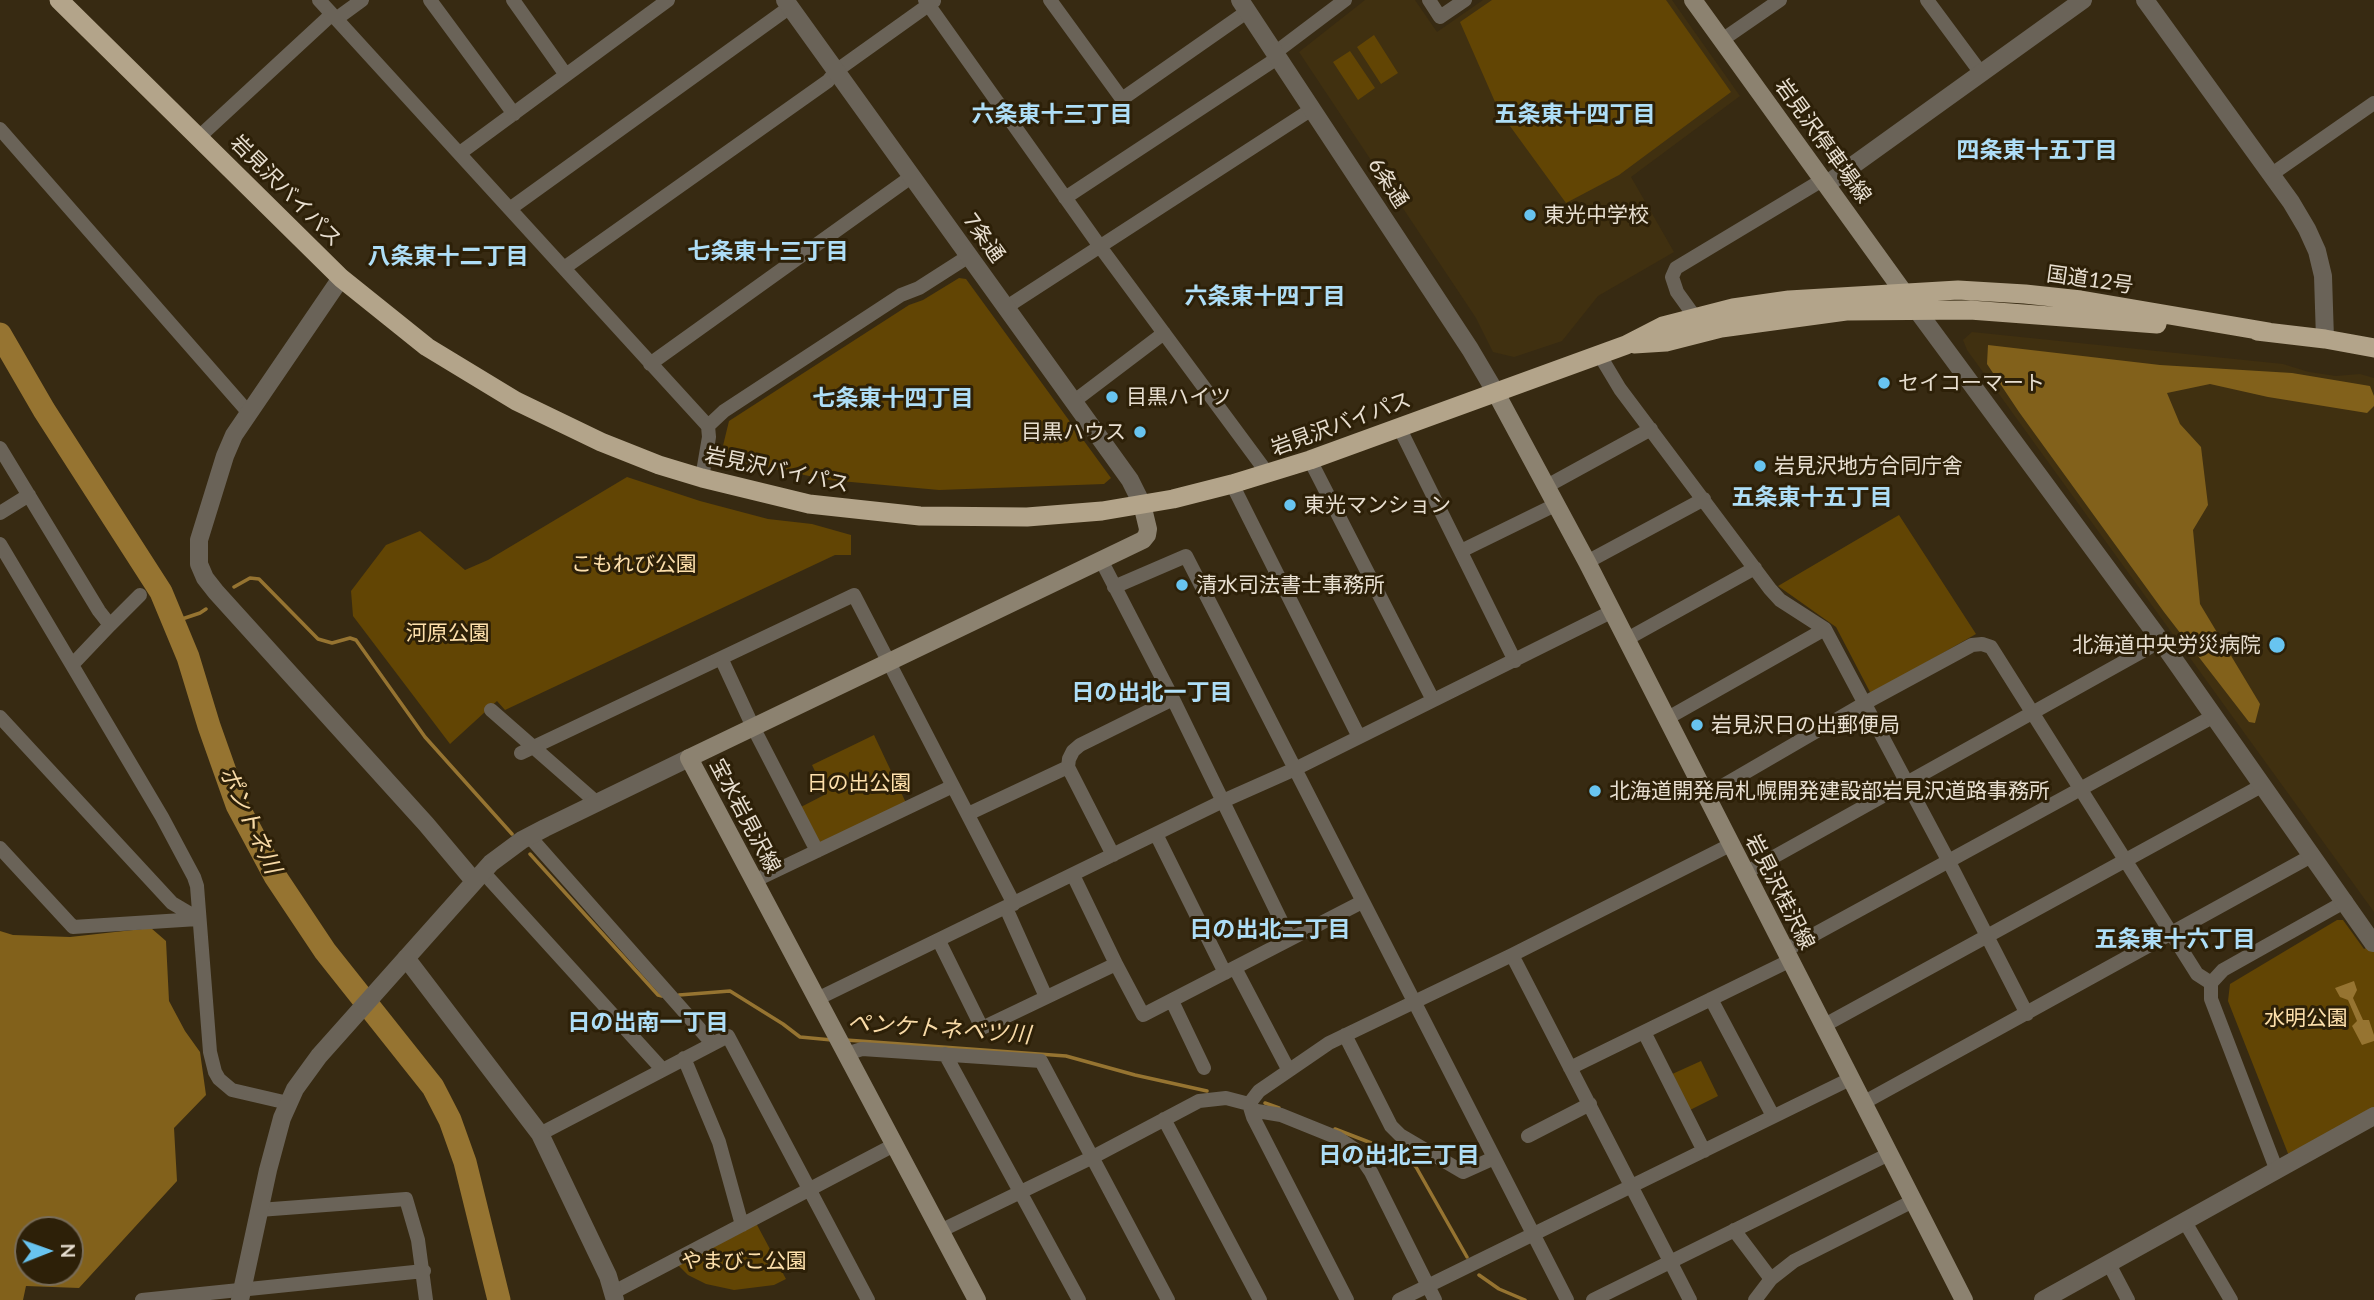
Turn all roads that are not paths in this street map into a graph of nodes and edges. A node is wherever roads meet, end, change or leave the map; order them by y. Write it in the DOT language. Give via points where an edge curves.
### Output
graph roads {
  1 [pos="59,0"];
  2 [pos="319,0"];
  3 [pos="362,0"];
  4 [pos="430,0"];
  5 [pos="513,0"];
  6 [pos="668,0"];
  7 [pos="1050,0"];
  8 [pos="1345,0"];
  9 [pos="1429,0"];
  10 [pos="1465,0"];
  11 [pos="1693,0"];
  12 [pos="1780,0"];
  13 [pos="1927,0"];
  14 [pos="2083,0"];
  15 [pos="2145,0"];
  16 [pos="929,2"];
  17 [pos="787,4"];
  18 [pos="1244,5"];
  19 [pos="333,17"];
  20 [pos="1722,40"];
  21 [pos="1277,55"];
  22 [pos="836,71"];
  23 [pos="1981,73"];
  24 [pos="566,75"];
  25 [pos="2374,103"];
  26 [pos="1312,108"];
  27 [pos="514,114"];
  28 [pos="0,129"];
  29 [pos="199,137"];
  30 [pos="460,153"];
  31 [pos="2272,174"];
  32 [pos="911,177"];
  33 [pos="1826,182"];
  34 [pos="1065,198"];
  35 [pos="511,208"];
  36 [pos="1101,248"];
  37 [pos="969,256"];
  38 [pos="564,268"];
  39 [pos="341,278"];
  40 [pos="1903,292"];
  41 [pos="1005,308"];
  42 [pos="1916,309"];
  43 [pos="1695,317"];
  44 [pos="2269,332"];
  45 [pos="1164,333"];
  46 [pos="2325,339"];
  47 [pos="1626,345"];
  48 [pos="2374,348"];
  49 [pos="1599,354"];
  50 [pos="650,364"];
  51 [pos="1496,393"];
  52 [pos="1073,402"];
  53 [pos="248,412"];
  54 [pos="708,426"];
  55 [pos="1399,427"];
  56 [pos="1651,429"];
  57 [pos="0,448"];
  58 [pos="1310,460"];
  59 [pos="1268,474"];
  60 [pos="702,478"];
  61 [pos="1232,484"];
  62 [pos="1547,486"];
  63 [pos="29,495"];
  64 [pos="1704,499"];
  65 [pos="1142,504"];
  66 [pos="1556,504"];
  67 [pos="0,513"];
  68 [pos="0,544"];
  69 [pos="1461,551"];
  70 [pos="1101,560"];
  71 [pos="1587,562"];
  72 [pos="1755,568"];
  73 [pos="1114,587"];
  74 [pos="140,595"];
  75 [pos="1611,612"];
  76 [pos="110,625"];
  77 [pos="1825,628"];
  78 [pos="1627,639"];
  79 [pos="2161,641"];
  80 [pos="721,658"];
  81 [pos="1515,661"];
  82 [pos="889,662"];
  83 [pos="72,665"];
  84 [pos="1173,699"];
  85 [pos="1433,700"];
  86 [pos="1865,703"];
  87 [pos="491,710"];
  88 [pos="2034,714"];
  89 [pos="2214,716"];
  90 [pos="1666,719"];
  91 [pos="1,721"];
  92 [pos="753,727"];
  93 [pos="1359,737"];
  94 [pos="527,750"];
  95 [pos="689,758"];
  96 [pos="1068,768"];
  97 [pos="1295,769"];
  98 [pos="1906,782"];
  99 [pos="2263,785"];
  100 [pos="953,786"];
  101 [pos="2080,788"];
  102 [pos="1705,796"];
  103 [pos="1223,801"];
  104 [pos="596,802"];
  105 [pos="968,814"];
  106 [pos="1156,834"];
  107 [pos="529,836"];
  108 [pos="1730,845"];
  109 [pos="0,848"];
  110 [pos="817,851"];
  111 [pos="1113,855"];
  112 [pos="2313,855"];
  113 [pos="1948,860"];
  114 [pos="2126,861"];
  115 [pos="1745,873"];
  116 [pos="1073,875"];
  117 [pos="479,876"];
  118 [pos="754,881"];
  119 [pos="2346,901"];
  120 [pos="1362,902"];
  121 [pos="1010,906"];
  122 [pos="199,919"];
  123 [pos="2171,933"];
  124 [pos="1987,937"];
  125 [pos="1290,939"];
  126 [pos="939,941"];
  127 [pos="2374,943"];
  128 [pos="1512,955"];
  129 [pos="1787,956"];
  130 [pos="406,958"];
  131 [pos="1116,964"];
  132 [pos="1230,970"];
  133 [pos="2211,983"];
  134 [pos="1046,997"];
  135 [pos="817,999"];
  136 [pos="1712,999"];
  137 [pos="1172,1001"];
  138 [pos="1414,1002"];
  139 [pos="2026,1014"];
  140 [pos="1823,1026"];
  141 [pos="1644,1032"];
  142 [pos="1345,1035"];
  143 [pos="712,1043"];
  144 [pos="840,1044"];
  145 [pos="945,1054"];
  146 [pos="684,1058"];
  147 [pos="1205,1068"];
  148 [pos="1570,1068"];
  149 [pos="662,1069"];
  150 [pos="1288,1069"];
  151 [pos="1850,1079"];
  152 [pos="288,1103"];
  153 [pos="1863,1103"];
  154 [pos="1590,1104"];
  155 [pos="1250,1107"];
  156 [pos="1773,1116"];
  157 [pos="2374,1116"];
  158 [pos="1164,1119"];
  159 [pos="540,1134"];
  160 [pos="1528,1136"];
  161 [pos="894,1145"];
  162 [pos="1704,1151"];
  163 [pos="1889,1154"];
  164 [pos="1093,1157"];
  165 [pos="1494,1158"];
  166 [pos="2277,1171"];
  167 [pos="1632,1187"];
  168 [pos="808,1190"];
  169 [pos="1021,1193"];
  170 [pos="1913,1201"];
  171 [pos="259,1210"];
  172 [pos="2185,1223"];
  173 [pos="742,1225"];
  174 [pos="1734,1230"];
  175 [pos="940,1231"];
  176 [pos="1534,1234"];
  177 [pos="1671,1262"];
  178 [pos="2109,1264"];
  179 [pos="424,1271"];
  180 [pos="1771,1279"];
  181 [pos="1428,1286"];
  182 [pos="241,1294"];
  183 [pos="614,1296"];
  184 [pos="142,1300"];
  185 [pos="426,1300"];
  186 [pos="868,1300"];
  187 [pos="977,1300"];
  188 [pos="1079,1300"];
  189 [pos="1168,1300"];
  190 [pos="1260,1300"];
  191 [pos="1347,1300"];
  192 [pos="1399,1300"];
  193 [pos="1435,1300"];
  194 [pos="1567,1300"];
  195 [pos="1593,1300"];
  196 [pos="1690,1300"];
  197 [pos="1755,1300"];
  198 [pos="1964,1300"];
  199 [pos="2043,1300"];
  200 [pos="2128,1300"];
  201 [pos="2231,1300"];
  1 -- 29 [label="highway, 岩見沢バイパス"];
  2 -- 19 [label="street"];
  3 -- 19 [label="street"];
  4 -- 27 [label="street"];
  5 -- 24 [label="street"];
  6 -- 24 [label="street"];
  7 -- 18 [label="street" via="1122,99"];
  8 -- 21 [label="street"];
  9 -- 10 [label="street" via="1440,17"];
  11 -- 20 [label="main road, 岩見沢停車場線"];
  12 -- 20 [label="street"];
  13 -- 23 [label="street"];
  14 -- 23 [label="street"];
  15 -- 31 [label="street"];
  16 -- 22 [label="street"];
  16 -- 34 [label="street"];
  17 -- 22 [label="street, 7条通"];
  17 -- 35 [label="street"];
  18 -- 21 [label="street, 6条通"];
  19 -- 29 [label="street"];
  19 -- 30 [label="street"];
  20 -- 33 [label="main road, 岩見沢停車場線"];
  21 -- 26 [label="street, 6条通"];
  21 -- 34 [label="street"];
  22 -- 32 [label="street, 7条通"];
  22 -- 38 [label="street"];
  23 -- 33 [label="street"];
  24 -- 27 [label="street"];
  25 -- 31 [label="street"];
  26 -- 36 [label="street"];
  26 -- 51 [label="street, 6条通"];
  27 -- 30 [label="street"];
  28 -- 53 [label="street"];
  29 -- 39 [label="highway, 岩見沢バイパス"];
  30 -- 35 [label="street"];
  31 -- 46 [label="street" via="2317,251 2323,276"];
  32 -- 37 [label="street, 7条通"];
  32 -- 50 [label="street"];
  33 -- 40 [label="main road, 岩見沢停車場線"];
  33 -- 43 [label="street" via="1676,268 1672,277 1677,292"];
  34 -- 36 [label="street"];
  35 -- 38 [label="street"];
  36 -- 41 [label="street"];
  36 -- 45 [label="street"];
  37 -- 41 [label="street, 7条通"];
  37 -- 54 [label="street" via="901,295"];
  38 -- 50 [label="street"];
  39 -- 53 [label="street"];
  39 -- 60 [label="highway, 岩見沢バイパス" via="427,347 516,401 601,442"];
  40 -- 42 [label="main road, 岩見沢停車場線"];
  40 -- 43 [label="highway, 岩見沢バイパス" via="1789,300"];
  40 -- 44 [label="highway, 国道12号" via="1958,290 2053,297"];
  41 -- 52 [label="street, 7条通"];
  42 -- 44 [label="highway, 国道12号"];
  42 -- 47 [label="highway, 岩見沢バイパス" via="1800,316 1666,342"];
  42 -- 79 [label="street"];
  43 -- 47 [label="highway, 岩見沢バイパス" via="1663,326"];
  44 -- 46 [label="highway, 国道12号"];
  45 -- 52 [label="street"];
  45 -- 59 [label="street"];
  46 -- 48 [label="highway, 国道12号"];
  47 -- 49 [label="highway, 岩見沢バイパス"];
  49 -- 51 [label="highway, 岩見沢バイパス"];
  49 -- 56 [label="street" via="1619,389"];
  50 -- 54 [label="street"];
  51 -- 55 [label="highway, 岩見沢バイパス"];
  51 -- 62 [label="main road, 岩見沢桂沢線"];
  52 -- 65 [label="street, 7条通" via="1130,480"];
  53 -- 117 [label="street" via="225,456 199,540 199,564 205,578 426,824"];
  54 -- 60 [label="street"];
  55 -- 58 [label="highway, 岩見沢バイパス"];
  55 -- 69 [label="street"];
  56 -- 62 [label="street"];
  56 -- 64 [label="street"];
  57 -- 63 [label="street"];
  58 -- 59 [label="highway, 岩見沢バイパス"];
  58 -- 85 [label="street"];
  59 -- 61 [label="highway, 岩見沢バイパス"];
  60 -- 65 [label="highway, 岩見沢バイパス" via="809,504 910,516 1027,517"];
  61 -- 65 [label="highway, 岩見沢バイパス"];
  61 -- 93 [label="street"];
  62 -- 66 [label="main road, 岩見沢桂沢線"];
  63 -- 67 [label="street"];
  63 -- 76 [label="street"];
  64 -- 71 [label="street"];
  64 -- 72 [label="street"];
  65 -- 70 [label="main road, 宝水岩見沢線" via="1147,535"];
  66 -- 69 [label="street"];
  66 -- 71 [label="main road, 岩見沢桂沢線"];
  68 -- 83 [label="street"];
  69 -- 81 [label="street"];
  70 -- 73 [label="street"];
  70 -- 82 [label="main road, 宝水岩見沢線"];
  71 -- 75 [label="main road, 岩見沢桂沢線"];
  72 -- 77 [label="street" via="1780,600"];
  72 -- 78 [label="street"];
  73 -- 84 [label="street"];
  73 -- 97 [label="street" via="1186,556"];
  74 -- 76 [label="street"];
  75 -- 78 [label="main road, 岩見沢桂沢線"];
  75 -- 81 [label="street"];
  76 -- 83 [label="street"];
  77 -- 86 [label="street"];
  77 -- 90 [label="street"];
  78 -- 90 [label="main road, 岩見沢桂沢線"];
  79 -- 88 [label="street"];
  79 -- 89 [label="street"];
  80 -- 82 [label="street" via="855,595"];
  80 -- 92 [label="street"];
  80 -- 94 [label="street"];
  81 -- 85 [label="street"];
  82 -- 92 [label="main road, 宝水岩見沢線"];
  82 -- 100 [label="street"];
  83 -- 122 [label="street" via="190,866 197,886"];
  84 -- 96 [label="street" via="1080,745"];
  84 -- 103 [label="street"];
  85 -- 93 [label="street"];
  86 -- 88 [label="street" via="1982,644 1991,647"];
  86 -- 98 [label="street"];
  86 -- 102 [label="street"];
  87 -- 94 [label="street"];
  88 -- 98 [label="street"];
  88 -- 101 [label="street"];
  89 -- 99 [label="street"];
  89 -- 101 [label="street"];
  90 -- 102 [label="main road, 岩見沢桂沢線"];
  91 -- 122 [label="street" via="172,904"];
  92 -- 95 [label="main road, 宝水岩見沢線"];
  92 -- 110 [label="street"];
  93 -- 97 [label="street"];
  94 -- 104 [label="street"];
  95 -- 104 [label="street"];
  95 -- 118 [label="main road, 宝水岩見沢線"];
  96 -- 105 [label="street"];
  96 -- 111 [label="street"];
  97 -- 103 [label="street"];
  97 -- 120 [label="street"];
  98 -- 113 [label="street"];
  98 -- 115 [label="street"];
  99 -- 112 [label="street"];
  99 -- 114 [label="street"];
  100 -- 105 [label="street"];
  100 -- 110 [label="street"];
  101 -- 113 [label="street"];
  101 -- 114 [label="street"];
  102 -- 108 [label="main road, 岩見沢桂沢線"];
  103 -- 106 [label="street"];
  103 -- 125 [label="street"];
  104 -- 107 [label="street"];
  105 -- 121 [label="street"];
  106 -- 111 [label="street"];
  106 -- 132 [label="street"];
  107 -- 117 [label="street"];
  107 -- 143 [label="street"];
  108 -- 115 [label="main road, 岩見沢桂沢線"];
  108 -- 128 [label="street"];
  109 -- 122 [label="street" via="73,927"];
  110 -- 118 [label="street"];
  111 -- 116 [label="street"];
  112 -- 119 [label="street"];
  112 -- 123 [label="street"];
  113 -- 124 [label="street"];
  113 -- 129 [label="street"];
  114 -- 123 [label="street"];
  114 -- 124 [label="street"];
  115 -- 129 [label="main road, 岩見沢桂沢線"];
  116 -- 121 [label="street"];
  116 -- 131 [label="street"];
  117 -- 130 [label="street"];
  117 -- 149 [label="street"];
  118 -- 135 [label="main road, 宝水岩見沢線"];
  119 -- 127 [label="street"];
  119 -- 133 [label="street" via="2223,970"];
  120 -- 125 [label="street"];
  120 -- 138 [label="street"];
  121 -- 126 [label="street"];
  121 -- 134 [label="street"];
  122 -- 152 [label="street" via="215,1072 232,1090"];
  123 -- 133 [label="street" via="2197,974"];
  123 -- 139 [label="street"];
  124 -- 139 [label="street"];
  124 -- 140 [label="street"];
  125 -- 132 [label="street"];
  126 -- 134 [label="street" via="982,1028"];
  126 -- 135 [label="street"];
  128 -- 138 [label="street"];
  128 -- 148 [label="street"];
  129 -- 136 [label="street"];
  129 -- 140 [label="main road, 岩見沢桂沢線"];
  130 -- 152 [label="street" via="311,1067"];
  130 -- 159 [label="street"];
  131 -- 134 [label="street"];
  131 -- 137 [label="street" via="1143,1015"];
  132 -- 137 [label="street"];
  132 -- 150 [label="street"];
  133 -- 166 [label="street" via="2211,999"];
  135 -- 144 [label="main road, 宝水岩見沢線"];
  136 -- 141 [label="street"];
  136 -- 156 [label="street"];
  137 -- 147 [label="street"];
  138 -- 142 [label="street"];
  138 -- 165 [label="street"];
  139 -- 153 [label="street"];
  140 -- 151 [label="main road, 岩見沢桂沢線"];
  141 -- 148 [label="street"];
  141 -- 162 [label="street"];
  142 -- 150 [label="street"];
  142 -- 165 [label="street" via="1391,1126 1400,1135 1463,1172"];
  143 -- 146 [label="street"];
  143 -- 168 [label="street" via="728,1036"];
  144 -- 145 [label="street"];
  144 -- 161 [label="main road, 宝水岩見沢線"];
  145 -- 164 [label="street" via="1041,1061"];
  145 -- 169 [label="street"];
  146 -- 149 [label="street"];
  146 -- 173 [label="street" via="719,1142"];
  148 -- 154 [label="street"];
  149 -- 159 [label="street"];
  150 -- 155 [label="street" via="1259,1091"];
  151 -- 153 [label="main road, 岩見沢桂沢線"];
  151 -- 156 [label="street"];
  152 -- 171 [label="street"];
  153 -- 163 [label="main road, 岩見沢桂沢線"];
  154 -- 160 [label="street"];
  154 -- 167 [label="street"];
  155 -- 158 [label="street" via="1226,1098 1199,1101"];
  155 -- 181 [label="street" via="1292,1119 1356,1150"];
  155 -- 191 [label="street"];
  156 -- 162 [label="street"];
  157 -- 166 [label="street"];
  158 -- 164 [label="street"];
  158 -- 190 [label="street"];
  159 -- 183 [label="street"];
  161 -- 168 [label="street"];
  161 -- 175 [label="main road, 宝水岩見沢線"];
  162 -- 167 [label="street"];
  163 -- 170 [label="main road, 岩見沢桂沢線"];
  163 -- 174 [label="street"];
  164 -- 169 [label="street"];
  164 -- 189 [label="street"];
  165 -- 176 [label="street"];
  166 -- 172 [label="street"];
  167 -- 176 [label="street"];
  167 -- 177 [label="street"];
  168 -- 173 [label="street"];
  168 -- 186 [label="street"];
  169 -- 175 [label="street"];
  169 -- 188 [label="street"];
  170 -- 180 [label="street" via="1794,1261"];
  170 -- 198 [label="main road, 岩見沢桂沢線"];
  171 -- 179 [label="street" via="406,1199"];
  171 -- 182 [label="street"];
  172 -- 178 [label="street"];
  172 -- 201 [label="street"];
  173 -- 183 [label="street"];
  174 -- 177 [label="street"];
  174 -- 180 [label="street"];
  175 -- 187 [label="main road, 宝水岩見沢線"];
  176 -- 181 [label="street"];
  176 -- 194 [label="street"];
  177 -- 195 [label="street"];
  177 -- 196 [label="street"];
  178 -- 199 [label="street"];
  178 -- 200 [label="street"];
  179 -- 182 [label="street"];
  179 -- 185 [label="street"];
  180 -- 197 [label="street"];
  181 -- 192 [label="street"];
  181 -- 193 [label="street"];
  182 -- 184 [label="street"];
}
